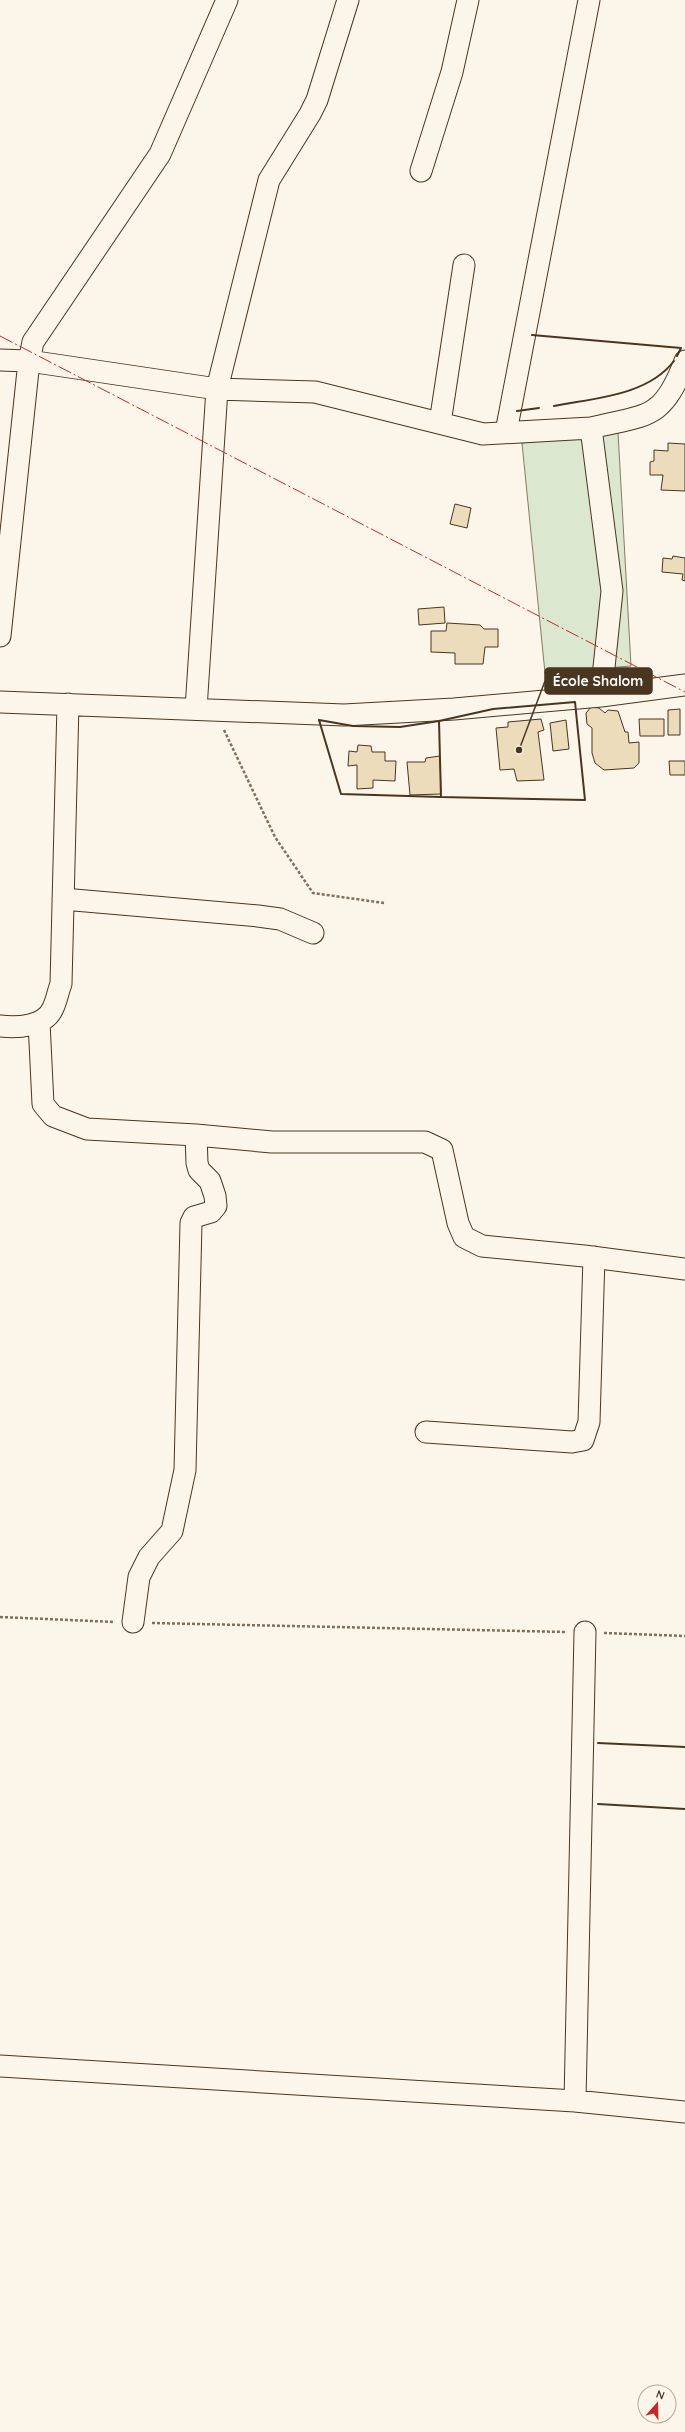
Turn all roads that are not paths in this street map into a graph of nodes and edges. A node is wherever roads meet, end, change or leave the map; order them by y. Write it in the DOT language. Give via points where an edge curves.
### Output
graph roads {
  1 [pos="227,0"];
  2 [pos="348,0"];
  3 [pos="468,0"];
  4 [pos="589,0"];
  5 [pos="421,171"];
  6 [pos="464,265"];
  7 [pos="0,360"];
  8 [pos="29,361"];
  9 [pos="685,361"];
  10 [pos="217,390"];
  11 [pos="440,423"];
  12 [pos="591,428"];
  13 [pos="506,432"];
  14 [pos="0,636"];
  15 [pos="685,685"];
  16 [pos="601,696"];
  17 [pos="0,702"];
  18 [pos="68,704"];
  19 [pos="205,709"];
  20 [pos="63,899"];
  21 [pos="313,932"];
  22 [pos="39,1022"];
  23 [pos="0,1026"];
  24 [pos="196,1135"];
  25 [pos="594,1257"];
  26 [pos="685,1269"];
  27 [pos="426,1432"];
  28 [pos="133,1622"];
  29 [pos="585,1632"];
  30 [pos="0,2066"];
  31 [pos="575,2101"];
  32 [pos="685,2112"];
  1 -- 8 [label="street" via="160,154 33,342"];
  2 -- 10 [label="street" via="310,114 269,180"];
  3 -- 5 [label="street" via="452,72"];
  4 -- 13 [label="street"];
  6 -- 11 [label="street"];
  7 -- 8 [label="street"];
  8 -- 10 [label="street"];
  8 -- 14 [label="street"];
  9 -- 12 [label="street" via="675,387 662,404 649,414"];
  10 -- 11 [label="street" via="315,392"];
  10 -- 19 [label="street"];
  11 -- 13 [label="street" via="483,434"];
  12 -- 13 [label="street"];
  12 -- 16 [label="street" via="612,590"];
  15 -- 16 [label="street"];
  16 -- 19 [label="street" via="454,709 344,715"];
  17 -- 18 [label="street"];
  18 -- 19 [label="street"];
  18 -- 20 [label="street"];
  20 -- 21 [label="street" via="258,916 280,919"];
  20 -- 22 [label="street" via="61,984 53,1010"];
  22 -- 23 [label="street" via="17,1028"];
  22 -- 24 [label="street" via="43,1104 53,1116 87,1129"];
  24 -- 25 [label="street" via="272,1142 425,1142 442,1150 458,1223 464,1237 482,1246"];
  24 -- 28 [label="street" via="196,1163 210,1181 216,1206 211,1212 194,1217 191,1223 185,1470 172,1531 149,1557 139,1577"];
  25 -- 26 [label="street"];
  25 -- 27 [label="street" via="590,1422 583,1440 572,1442"];
  29 -- 31 [label="street"];
  30 -- 31 [label="street"];
  31 -- 32 [label="street"];
}
